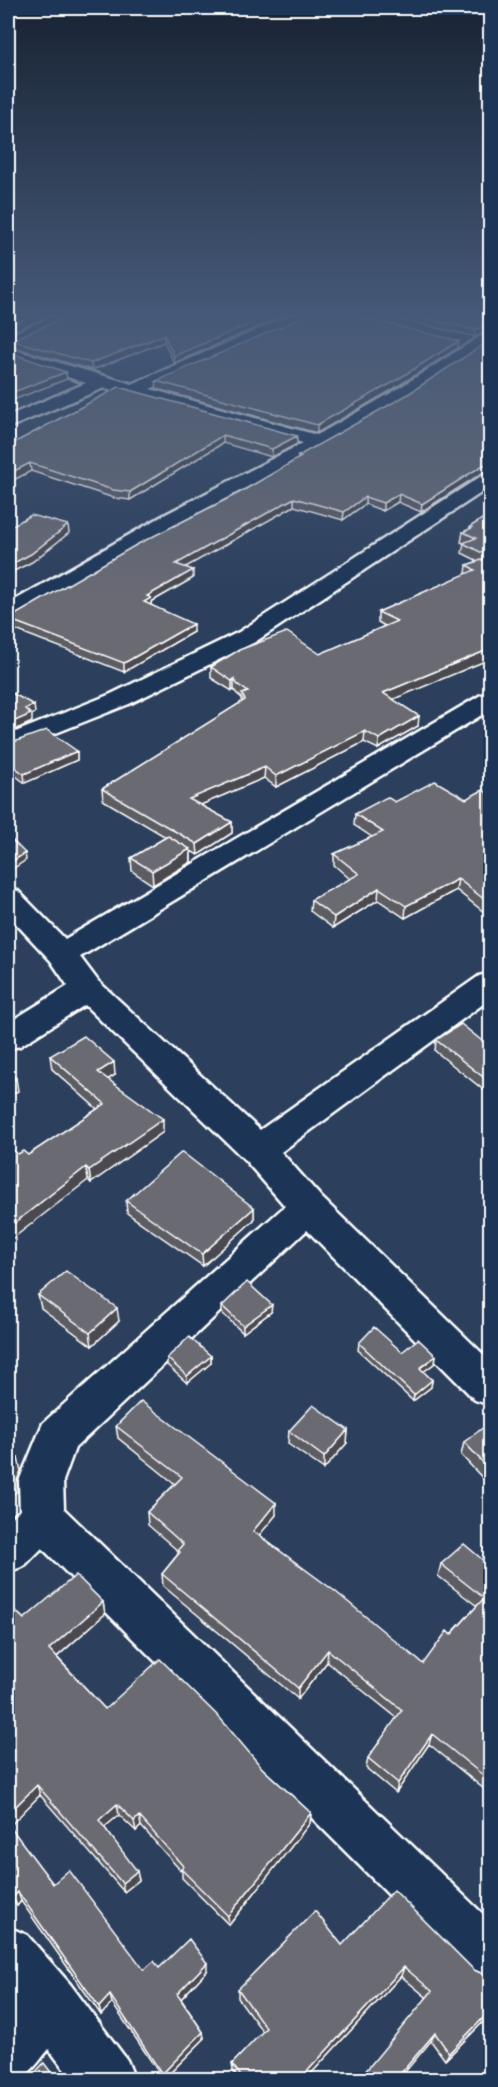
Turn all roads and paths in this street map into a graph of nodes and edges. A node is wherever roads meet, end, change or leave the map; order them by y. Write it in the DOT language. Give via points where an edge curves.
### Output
graph roads {
  1 [pos="41,408"];
  2 [pos="200,408"];
  3 [pos="377,408"];
  4 [pos="8,423"];
  5 [pos="320,442"];
  6 [pos="490,479"];
  7 [pos="8,613"];
  8 [pos="490,700"];
  9 [pos="8,744"];
  10 [pos="8,898"];
  11 [pos="62,954"];
  12 [pos="490,984"];
  13 [pos="87,989"];
  14 [pos="8,1038"];
  15 [pos="258,1150"];
  16 [pos="308,1207"];
  17 [pos="490,1387"];
  18 [pos="42,1518"];
  19 [pos="8,1551"];
  20 [pos="8,1954"];
  21 [pos="490,1958"];
  22 [pos="50,2004"];
  23 [pos="8,2054"];
  24 [pos="107,2079"];
  1 -- 4 [label="street"];
  2 -- 5 [label="street"];
  3 -- 5 [label="street"];
  5 -- 7 [label="street" via="173,518"];
  6 -- 9 [label="street" via="247,637 120,699"];
  8 -- 11 [label="street"];
  10 -- 11 [label="street"];
  11 -- 13 [label="street"];
  12 -- 15 [label="street"];
  13 -- 14 [label="street"];
  13 -- 15 [label="street"];
  15 -- 16 [label="street"];
  16 -- 17 [label="street"];
  16 -- 18 [label="street" via="58,1436 41,1481"];
  18 -- 19 [label="street"];
  18 -- 21 [label="street"];
  20 -- 22 [label="street"];
  22 -- 23 [label="street"];
  22 -- 24 [label="street"];
}
